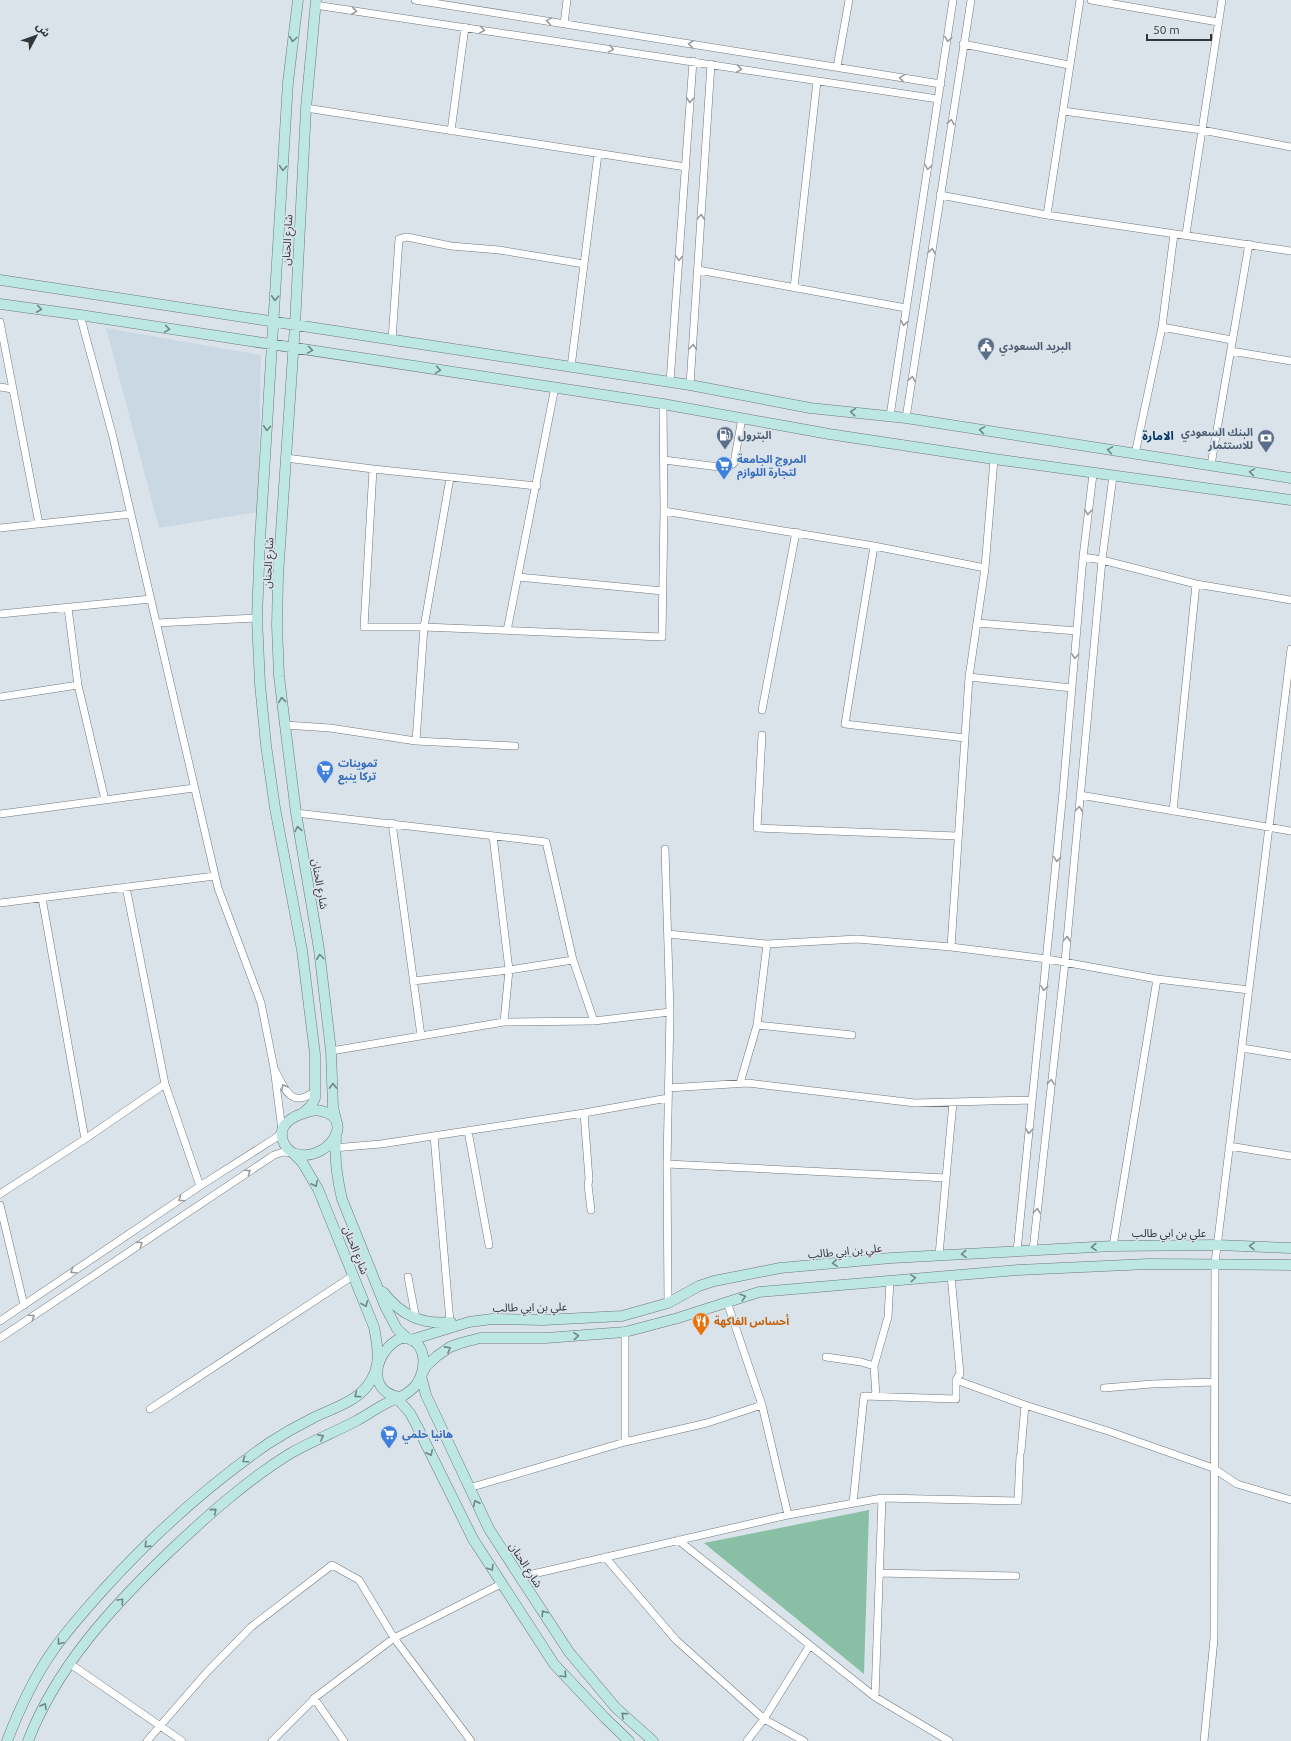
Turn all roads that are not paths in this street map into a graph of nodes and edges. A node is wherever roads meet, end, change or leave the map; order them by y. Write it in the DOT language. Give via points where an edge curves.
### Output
graph roads {
  1 [pos="298,0"];
  2 [pos="415,0"];
  3 [pos="567,0"];
  4 [pos="849,0"];
  5 [pos="953,0"];
  6 [pos="971,0"];
  7 [pos="1080,0"];
  8 [pos="1091,0"];
  9 [pos="1222,0"];
  10 [pos="315,2"];
  11 [pos="1218,22"];
  12 [pos="564,24"];
  13 [pos="465,27"];
  14 [pos="963,44"];
  15 [pos="693,61"];
  16 [pos="711,64"];
  17 [pos="1069,65"];
  18 [pos="837,67"];
  19 [pos="817,81"];
  20 [pos="941,84"];
  21 [pos="938,100"];
  22 [pos="306,108"];
  23 [pos="1063,111"];
  24 [pos="1202,130"];
  25 [pos="452,131"];
  26 [pos="1291,147"];
  27 [pos="598,154"];
  28 [pos="686,167"];
  29 [pos="940,195"];
  30 [pos="1047,215"];
  31 [pos="1174,234"];
  32 [pos="1186,234"];
  33 [pos="1249,244"];
  34 [pos="1291,251"];
  35 [pos="584,264"];
  36 [pos="698,270"];
  37 [pos="0,280"];
  38 [pos="794,288"];
  39 [pos="0,304"];
  40 [pos="906,308"];
  41 [pos="80,315"];
  42 [pos="0,322"];
  43 [pos="274,322"];
  44 [pos="295,325"];
  45 [pos="1162,327"];
  46 [pos="392,340"];
  47 [pos="1232,340"];
  48 [pos="273,345"];
  49 [pos="293,348"];
  50 [pos="1231,351"];
  51 [pos="1291,361"];
  52 [pos="571,367"];
  53 [pos="670,382"];
  54 [pos="690,385"];
  55 [pos="0,387"];
  56 [pos="555,387"];
  57 [pos="12,389"];
  58 [pos="663,404"];
  59 [pos="890,416"];
  60 [pos="742,418"];
  61 [pos="906,418"];
  62 [pos="1135,454"];
  63 [pos="286,458"];
  64 [pos="994,459"];
  65 [pos="664,460"];
  66 [pos="1211,466"];
  67 [pos="373,469"];
  68 [pos="1093,474"];
  69 [pos="1113,476"];
  70 [pos="450,478"];
  71 [pos="1291,478"];
  72 [pos="537,486"];
  73 [pos="1291,500"];
  74 [pos="664,510"];
  75 [pos="131,514"];
  76 [pos="39,524"];
  77 [pos="0,528"];
  78 [pos="796,532"];
  79 [pos="874,546"];
  80 [pos="1083,557"];
  81 [pos="1102,560"];
  82 [pos="985,568"];
  83 [pos="518,577"];
  84 [pos="1196,584"];
  85 [pos="663,591"];
  86 [pos="151,599"];
  87 [pos="1291,600"];
  88 [pos="68,608"];
  89 [pos="0,614"];
  90 [pos="257,618"];
  91 [pos="977,623"];
  92 [pos="157,624"];
  93 [pos="424,627"];
  94 [pos="1077,630"];
  95 [pos="507,631"];
  96 [pos="1291,649"];
  97 [pos="969,676"];
  98 [pos="78,685"];
  99 [pos="1072,688"];
  100 [pos="0,697"];
  101 [pos="762,710"];
  102 [pos="285,725"];
  103 [pos="762,735"];
  104 [pos="966,738"];
  105 [pos="416,741"];
  106 [pos="515,746"];
  107 [pos="194,788"];
  108 [pos="1080,795"];
  109 [pos="105,800"];
  110 [pos="1172,811"];
  111 [pos="296,812"];
  112 [pos="0,814"];
  113 [pos="392,823"];
  114 [pos="1269,828"];
  115 [pos="1291,831"];
  116 [pos="493,836"];
  117 [pos="957,836"];
  118 [pos="665,849"];
  119 [pos="215,876"];
  120 [pos="126,887"];
  121 [pos="42,898"];
  122 [pos="0,904"];
  123 [pos="668,934"];
  124 [pos="767,944"];
  125 [pos="950,947"];
  126 [pos="1047,959"];
  127 [pos="573,960"];
  128 [pos="1064,962"];
  129 [pos="509,970"];
  130 [pos="1157,979"];
  131 [pos="413,981"];
  132 [pos="1249,990"];
  133 [pos="670,1012"];
  134 [pos="594,1021"];
  135 [pos="504,1022"];
  136 [pos="757,1025"];
  137 [pos="852,1035"];
  138 [pos="420,1036"];
  139 [pos="1242,1048"];
  140 [pos="332,1051"];
  141 [pos="1291,1056"];
  142 [pos="274,1068"];
  143 [pos="740,1083"];
  144 [pos="165,1084"];
  145 [pos="668,1088"];
  146 [pos="315,1091"];
  147 [pos="668,1098"];
  148 [pos="1032,1100"];
  149 [pos="953,1102"];
  150 [pos="304,1112"];
  151 [pos="584,1114"];
  152 [pos="337,1124"];
  153 [pos="282,1130"];
  154 [pos="468,1131"];
  155 [pos="434,1136"];
  156 [pos="85,1139"];
  157 [pos="335,1144"];
  158 [pos="1229,1146"];
  159 [pos="293,1153"];
  160 [pos="1291,1156"];
  161 [pos="667,1164"];
  162 [pos="946,1178"];
  163 [pos="200,1186"];
  164 [pos="0,1194"];
  165 [pos="0,1205"];
  166 [pos="591,1210"];
  167 [pos="489,1245"];
  168 [pos="1217,1245"];
  169 [pos="1113,1246"];
  170 [pos="1291,1248"];
  171 [pos="1033,1250"];
  172 [pos="1017,1251"];
  173 [pos="939,1256"];
  174 [pos="1215,1263"];
  175 [pos="1291,1265"];
  176 [pos="354,1275"];
  177 [pos="951,1275"];
  178 [pos="408,1277"];
  179 [pos="375,1280"];
  180 [pos="890,1280"];
  181 [pos="727,1302"];
  182 [pos="668,1303"];
  183 [pos="24,1305"];
  184 [pos="416,1318"];
  185 [pos="0,1320"];
  186 [pos="450,1322"];
  187 [pos="469,1322"];
  188 [pos="625,1332"];
  189 [pos="0,1338"];
  190 [pos="409,1339"];
  191 [pos="826,1357"];
  192 [pos="378,1363"];
  193 [pos="874,1366"];
  194 [pos="421,1376"];
  195 [pos="956,1380"];
  196 [pos="1214,1382"];
  197 [pos="1104,1388"];
  198 [pos="876,1396"];
  199 [pos="398,1397"];
  200 [pos="762,1405"];
  201 [pos="1024,1405"];
  202 [pos="150,1409"];
  203 [pos="625,1442"];
  204 [pos="1213,1468"];
  205 [pos="469,1488"];
  206 [pos="882,1498"];
  207 [pos="1291,1500"];
  208 [pos="853,1503"];
  209 [pos="788,1516"];
  210 [pos="678,1540"];
  211 [pos="605,1557"];
  212 [pos="879,1573"];
  213 [pos="1016,1576"];
  214 [pos="520,1577"];
  215 [pos="501,1584"];
  216 [pos="394,1638"];
  217 [pos="810,1645"];
  218 [pos="69,1663"];
  219 [pos="875,1697"];
  220 [pos="314,1698"];
  221 [pos="764,1719"];
  222 [pos="159,1726"];
  223 [pos="7,1741"];
  224 [pos="28,1741"];
  225 [pos="147,1741"];
  226 [pos="182,1741"];
  227 [pos="272,1741"];
  228 [pos="344,1741"];
  229 [pos="471,1741"];
  230 [pos="629,1741"];
  231 [pos="653,1741"];
  232 [pos="747,1741"];
  233 [pos="804,1741"];
  234 [pos="949,1741"];
  235 [pos="1204,1741"];
  1 -- 43 [label="main road, شارع الحنان, one-way" via="288,82"];
  12 -- 2 [label="street, one-way"];
  3 -- 12 [label="street"];
  4 -- 18 [label="street"];
  5 -- 20 [label="street, one-way"];
  6 -- 14 [label="street"];
  7 -- 17 [label="street"];
  8 -- 11 [label="street"];
  9 -- 11 [label="street"];
  10 -- 13 [label="street, one-way"];
  10 -- 22 [label="main road, شارع الحنان"];
  11 -- 24 [label="street"];
  18 -- 12 [label="street, one-way"];
  13 -- 15 [label="street, one-way"];
  13 -- 25 [label="street"];
  14 -- 17 [label="street"];
  29 -- 14 [label="street, one-way"];
  15 -- 16 [label="street"];
  15 -- 28 [label="street, one-way"];
  16 -- 19 [label="street, one-way"];
  36 -- 16 [label="street, one-way"];
  17 -- 23 [label="street"];
  20 -- 18 [label="street, one-way"];
  19 -- 21 [label="street"];
  19 -- 38 [label="street"];
  20 -- 21 [label="street"];
  21 -- 40 [label="street, one-way"];
  22 -- 25 [label="street"];
  22 -- 44 [label="main road, شارع الحنان"];
  23 -- 24 [label="street"];
  23 -- 30 [label="street"];
  24 -- 26 [label="street"];
  24 -- 32 [label="street"];
  25 -- 27 [label="street"];
  27 -- 28 [label="street"];
  27 -- 35 [label="street"];
  28 -- 53 [label="street, one-way"];
  29 -- 30 [label="street"];
  61 -- 29 [label="street, one-way"];
  30 -- 31 [label="street"];
  31 -- 32 [label="street"];
  31 -- 45 [label="street"];
  32 -- 33 [label="street"];
  33 -- 34 [label="street"];
  33 -- 47 [label="street"];
  35 -- 46 [label="street" via="499,250 451,246 407,237 399,239"];
  35 -- 52 [label="street"];
  36 -- 38 [label="street"];
  54 -- 36 [label="street, one-way"];
  37 -- 43 [label="main road"];
  38 -- 40 [label="street"];
  39 -- 41 [label="main road, one-way"];
  40 -- 59 [label="street, one-way"];
  41 -- 48 [label="main road, one-way"];
  41 -- 75 [label="street"];
  42 -- 57 [label="street"];
  43 -- 44 [label="main road"];
  43 -- 48 [label="main road, شارع الحنان"];
  44 -- 46 [label="main road"];
  44 -- 49 [label="main road, شارع الحنان"];
  45 -- 47 [label="street"];
  45 -- 62 [label="street"];
  46 -- 52 [label="main road"];
  47 -- 50 [label="street"];
  48 -- 49 [label="main road"];
  48 -- 90 [label="main road, شارع الحنان, one-way"];
  49 -- 56 [label="main road, one-way"];
  49 -- 63 [label="main road, شارع الحنان"];
  50 -- 51 [label="street"];
  50 -- 66 [label="street"];
  52 -- 53 [label="main road"];
  53 -- 54 [label="main road"];
  59 -- 54 [label="main road, one-way" via="810,408"];
  55 -- 57 [label="street"];
  56 -- 58 [label="main road"];
  56 -- 72 [label="street"];
  57 -- 76 [label="street"];
  58 -- 60 [label="main road"];
  58 -- 65 [label="street"];
  59 -- 61 [label="main road"];
  60 -- 64 [label="main road"];
  60 -- 65 [label="street" via="734,463 727,468"];
  62 -- 61 [label="main road, one-way"];
  62 -- 66 [label="main road"];
  63 -- 67 [label="street"];
  102 -- 63 [label="main road, شارع الحنان, one-way" via="279,676 277,626"];
  64 -- 68 [label="main road"];
  64 -- 82 [label="street"];
  65 -- 74 [label="street"];
  71 -- 66 [label="main road, one-way"];
  67 -- 70 [label="street"];
  67 -- 93 [label="street" via="364,627"];
  68 -- 69 [label="main road"];
  68 -- 80 [label="street, one-way"];
  69 -- 73 [label="main road"];
  69 -- 81 [label="street"];
  70 -- 72 [label="street"];
  70 -- 93 [label="street"];
  72 -- 83 [label="street"];
  74 -- 78 [label="street"];
  74 -- 85 [label="street"];
  75 -- 76 [label="street"];
  75 -- 86 [label="street"];
  76 -- 77 [label="street"];
  78 -- 79 [label="street"];
  78 -- 101 [label="street"];
  79 -- 82 [label="street"];
  79 -- 104 [label="street" via="845,724"];
  80 -- 81 [label="street"];
  80 -- 94 [label="street"];
  81 -- 84 [label="street"];
  81 -- 108 [label="street"];
  82 -- 91 [label="street"];
  83 -- 85 [label="street"];
  83 -- 95 [label="street"];
  84 -- 87 [label="street"];
  84 -- 110 [label="street"];
  85 -- 95 [label="street" via="662,638"];
  86 -- 88 [label="street"];
  86 -- 92 [label="street"];
  88 -- 89 [label="street"];
  88 -- 98 [label="street"];
  90 -- 92 [label="street"];
  90 -- 146 [label="main road, شارع الحنان" via="266,745 275,808 302,950 315,1054"];
  91 -- 94 [label="street"];
  91 -- 97 [label="street"];
  92 -- 107 [label="street"];
  93 -- 95 [label="street"];
  93 -- 105 [label="street"];
  94 -- 99 [label="street, one-way"];
  96 -- 114 [label="street"];
  97 -- 99 [label="street"];
  97 -- 104 [label="street"];
  98 -- 100 [label="street"];
  98 -- 109 [label="street"];
  99 -- 126 [label="street, one-way"];
  102 -- 105 [label="street" via="330,728"];
  102 -- 111 [label="main road, شارع الحنان"];
  103 -- 117 [label="street" via="757,828"];
  104 -- 117 [label="street"];
  105 -- 106 [label="street"];
  107 -- 109 [label="street"];
  107 -- 119 [label="street"];
  108 -- 110 [label="street"];
  128 -- 108 [label="street, one-way"];
  109 -- 112 [label="street"];
  110 -- 114 [label="street"];
  111 -- 113 [label="street"];
  140 -- 111 [label="main road, شارع الحنان, one-way" via="320,950"];
  113 -- 116 [label="street"];
  113 -- 131 [label="street"];
  114 -- 115 [label="street"];
  114 -- 132 [label="street"];
  116 -- 127 [label="street" via="546,842"];
  116 -- 129 [label="street"];
  117 -- 125 [label="street"];
  118 -- 123 [label="street"];
  119 -- 120 [label="street"];
  119 -- 142 [label="street" via="261,1003"];
  120 -- 121 [label="street"];
  120 -- 144 [label="street"];
  121 -- 122 [label="street"];
  121 -- 156 [label="street"];
  123 -- 124 [label="street"];
  123 -- 133 [label="street"];
  124 -- 125 [label="street" via="857,939"];
  124 -- 136 [label="street"];
  125 -- 126 [label="street"];
  126 -- 128 [label="street"];
  126 -- 148 [label="street, one-way"];
  127 -- 129 [label="street"];
  127 -- 134 [label="street"];
  128 -- 130 [label="street"];
  171 -- 128 [label="street, one-way"];
  129 -- 131 [label="street"];
  129 -- 135 [label="street"];
  130 -- 132 [label="street"];
  130 -- 169 [label="street"];
  131 -- 138 [label="street"];
  132 -- 139 [label="street"];
  133 -- 134 [label="street"];
  133 -- 145 [label="street"];
  134 -- 135 [label="street"];
  135 -- 138 [label="street"];
  136 -- 137 [label="street"];
  136 -- 143 [label="street"];
  138 -- 140 [label="street"];
  139 -- 141 [label="street"];
  139 -- 158 [label="street"];
  152 -- 140 [label="main road, شارع الحنان, one-way" via="332,1107"];
  146 -- 142 [label="street, one-way" via="300,1099 291,1096"];
  142 -- 153 [label="street"];
  143 -- 145 [label="street"];
  143 -- 149 [label="street" via="915,1103"];
  144 -- 156 [label="street"];
  144 -- 163 [label="street"];
  145 -- 147 [label="street"];
  146 -- 150 [label="main road, شارع الحنان" via="313,1102"];
  147 -- 151 [label="street"];
  147 -- 161 [label="street"];
  148 -- 149 [label="street"];
  148 -- 172 [label="street, one-way"];
  149 -- 162 [label="street"];
  150 -- 152 [label="main road" via="325,1111"];
  150 -- 153 [label="main road" via="293,1117"];
  151 -- 154 [label="street"];
  151 -- 166 [label="street"];
  152 -- 157 [label="main road"];
  153 -- 159 [label="main road" via="285,1147"];
  153 -- 163 [label="street" via="277,1137"];
  154 -- 155 [label="street"];
  154 -- 167 [label="street"];
  155 -- 157 [label="street" via="381,1144"];
  155 -- 186 [label="street"];
  156 -- 164 [label="street"];
  157 -- 159 [label="main road" via="305,1155"];
  157 -- 179 [label="main road, شارع الحنان" via="342,1199"];
  158 -- 160 [label="street"];
  158 -- 168 [label="street"];
  159 -- 176 [label="main road, شارع الحنان, one-way" via="302,1162 318,1189"];
  189 -- 159 [label="street, one-way" via="274,1155 283,1152"];
  161 -- 162 [label="street"];
  161 -- 182 [label="street"];
  162 -- 173 [label="street"];
  163 -- 183 [label="street, one-way"];
  165 -- 183 [label="street"];
  168 -- 169 [label="main road, علي بن ابي طالب"];
  170 -- 168 [label="main road, علي بن ابي طالب, one-way"];
  168 -- 174 [label="street"];
  169 -- 171 [label="main road, علي بن ابي طالب, one-way"];
  171 -- 172 [label="main road, علي بن ابي طالب"];
  172 -- 173 [label="main road, علي بن ابي طالب, one-way"];
  173 -- 182 [label="main road, علي بن ابي طالب, one-way" via="780,1268 699,1286"];
  174 -- 175 [label="main road"];
  174 -- 177 [label="main road" via="1141,1264"];
  174 -- 196 [label="street"];
  176 -- 192 [label="main road, شارع الحنان, one-way" via="374,1327"];
  176 -- 202 [label="street"];
  180 -- 177 [label="main road, one-way"];
  177 -- 195 [label="street" via="960,1374"];
  178 -- 184 [label="street"];
  179 -- 184 [label="main road" via="392,1303"];
  179 -- 190 [label="main road, شارع الحنان" via="397,1329"];
  181 -- 180 [label="main road, one-way" via="759,1292"];
  180 -- 193 [label="street" via="888,1317"];
  181 -- 188 [label="main road"];
  181 -- 200 [label="street"];
  182 -- 187 [label="main road, علي بن ابي طالب" via="622,1316 543,1320 492,1319"];
  183 -- 185 [label="street"];
  184 -- 186 [label="main road" via="438,1323"];
  186 -- 187 [label="main road"];
  187 -- 190 [label="main road, علي بن ابي طالب"];
  194 -- 188 [label="main road, one-way" via="436,1356 450,1347 480,1338 546,1338"];
  188 -- 203 [label="street"];
  190 -- 192 [label="main road" via="401,1338 387,1347"];
  190 -- 194 [label="main road" via="419,1347 423,1355"];
  191 -- 193 [label="street"];
  192 -- 199 [label="main road" via="377,1374 382,1387 388,1394"];
  192 -- 223 [label="main road, one-way" via="368,1385 361,1392 281,1435 232,1469 130,1561 82,1613 52,1652 20,1707"];
  193 -- 198 [label="street"];
  194 -- 199 [label="main road" via="415,1386"];
  194 -- 205 [label="main road, شارع الحنان" via="433,1412"];
  195 -- 198 [label="street" via="956,1399"];
  195 -- 201 [label="street"];
  196 -- 197 [label="street"];
  196 -- 204 [label="street"];
  198 -- 208 [label="street" via="864,1396"];
  199 -- 215 [label="main road, one-way" via="417,1426 469,1532"];
  218 -- 199 [label="main road, one-way" via="98,1626 144,1576 188,1533 244,1486 291,1454"];
  200 -- 203 [label="street" via="706,1423"];
  200 -- 209 [label="street"];
  201 -- 204 [label="street" via="1108,1430"];
  201 -- 206 [label="street" via="1018,1501"];
  203 -- 205 [label="street"];
  204 -- 207 [label="street" via="1236,1484"];
  204 -- 235 [label="street" via="1214,1639"];
  214 -- 205 [label="main road, شارع الحنان, one-way" via="489,1530"];
  206 -- 208 [label="street"];
  206 -- 212 [label="street"];
  208 -- 209 [label="street"];
  209 -- 210 [label="street"];
  210 -- 211 [label="street"];
  210 -- 217 [label="street"];
  211 -- 214 [label="street"];
  211 -- 221 [label="street" via="676,1640"];
  212 -- 213 [label="street"];
  212 -- 219 [label="street"];
  231 -- 214 [label="main road, شارع الحنان, one-way" via="616,1708 569,1652"];
  215 -- 216 [label="street"];
  215 -- 230 [label="main road, one-way" via="554,1664"];
  216 -- 220 [label="street"];
  216 -- 222 [label="street" via="359,1580 332,1565 251,1627"];
  216 -- 229 [label="street"];
  217 -- 219 [label="street"];
  217 -- 221 [label="street"];
  218 -- 222 [label="street"];
  224 -- 218 [label="main road, one-way" via="37,1717"];
  219 -- 234 [label="street"];
  220 -- 227 [label="street"];
  220 -- 228 [label="street"];
  221 -- 232 [label="street"];
  221 -- 233 [label="street"];
  222 -- 225 [label="street"];
  222 -- 226 [label="street"];
}
